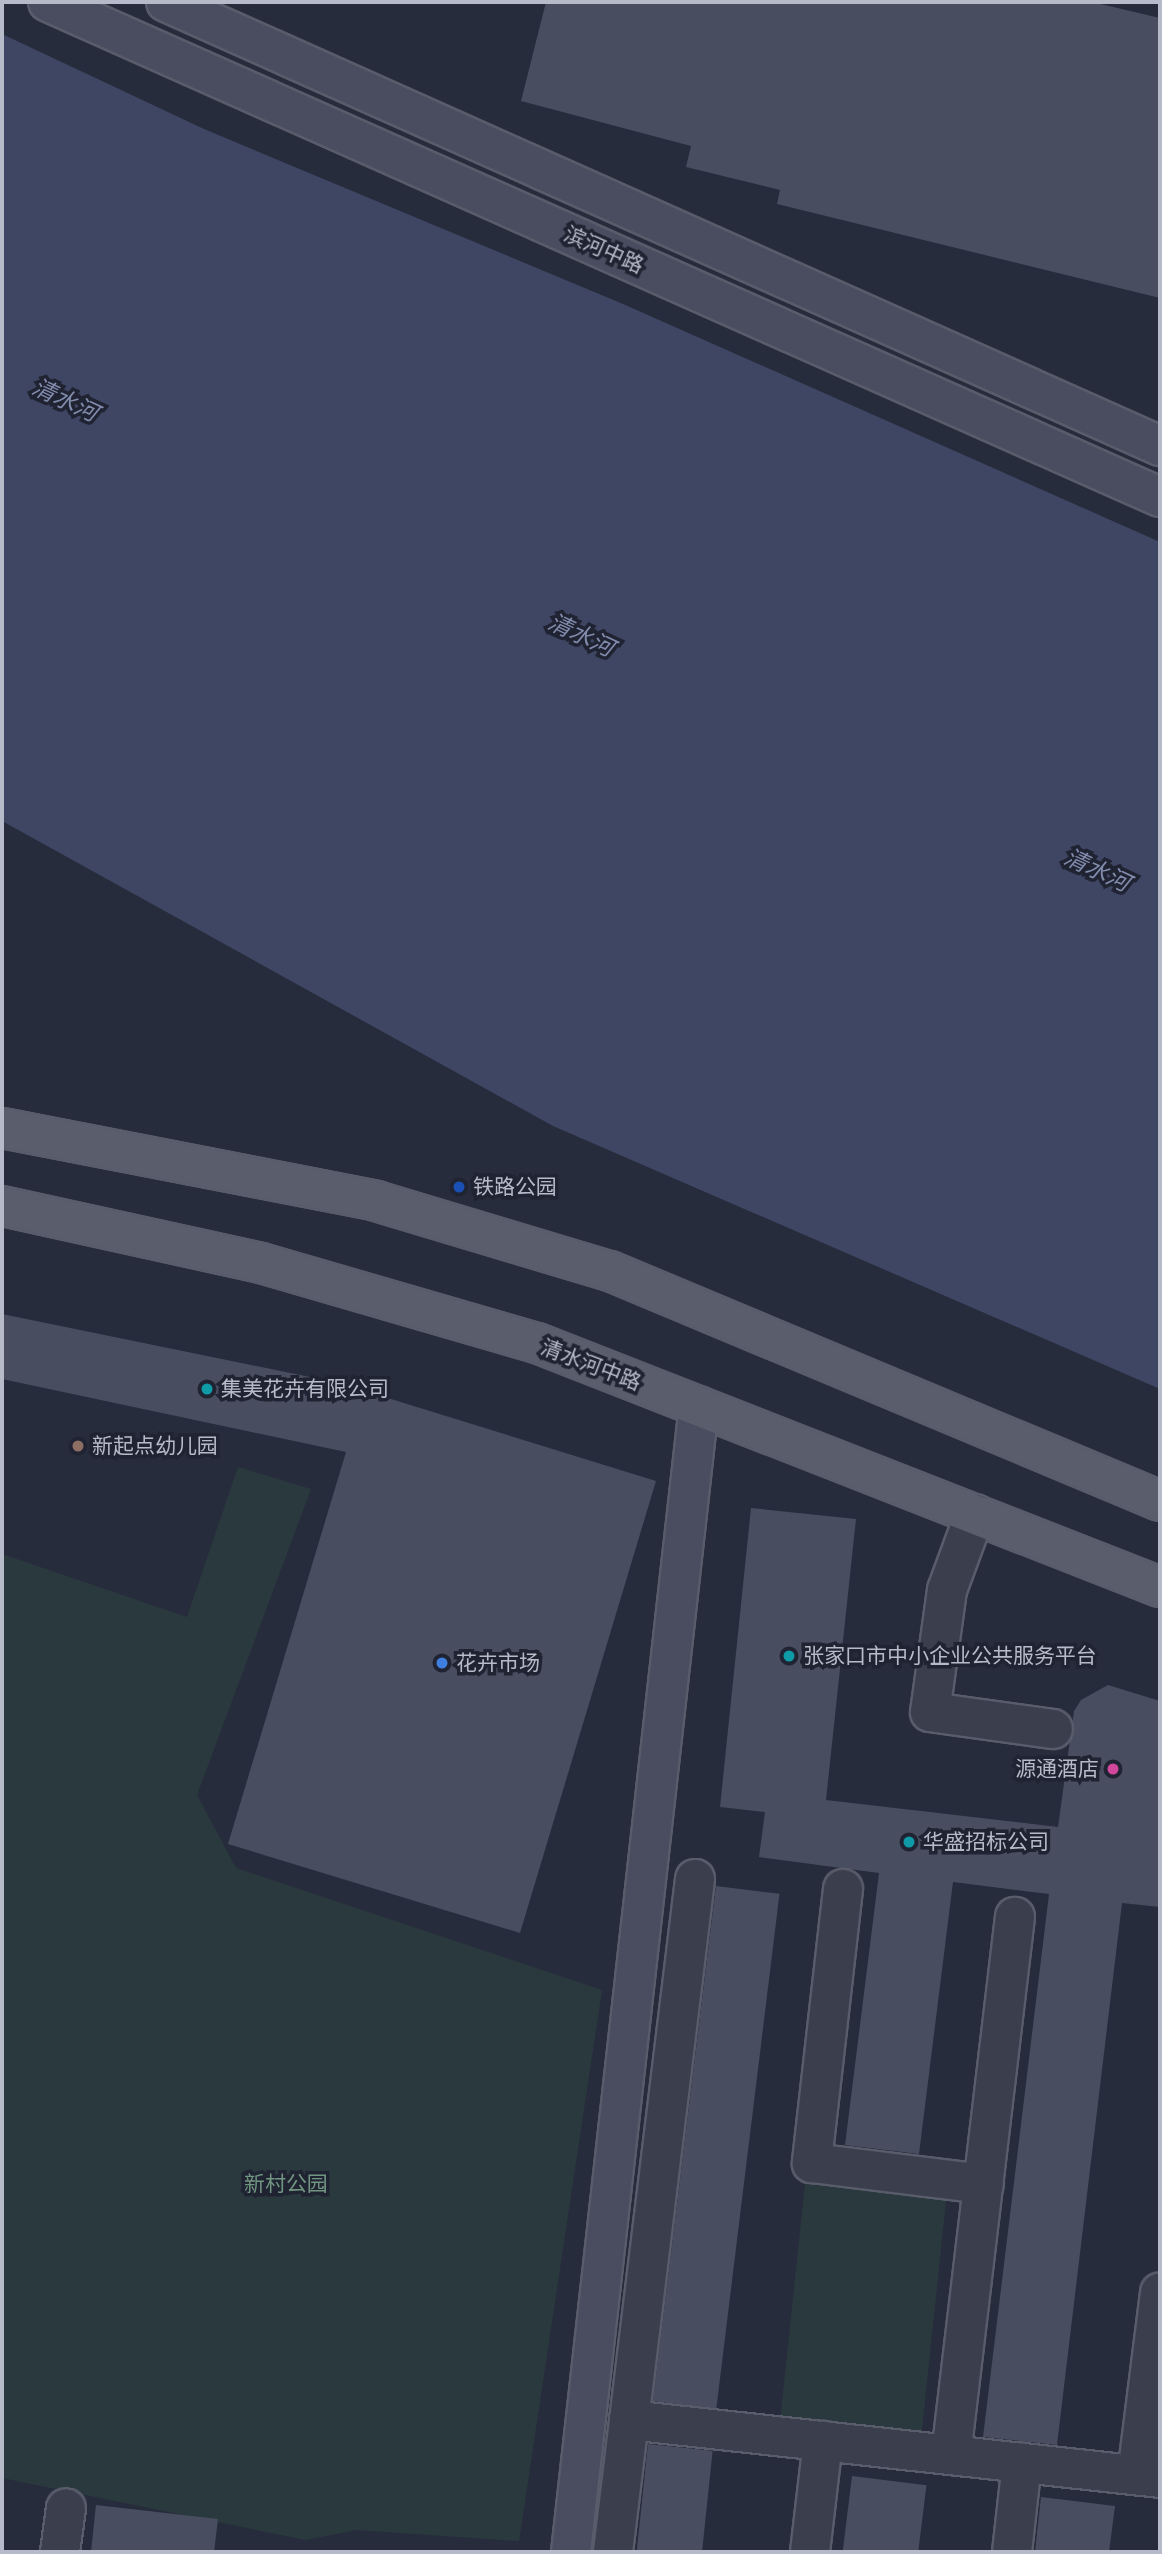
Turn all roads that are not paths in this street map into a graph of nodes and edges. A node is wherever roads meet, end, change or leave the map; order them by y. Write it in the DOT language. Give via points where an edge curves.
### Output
graph roads {
  1 [pos="48,2"];
  2 [pos="166,2"];
  3 [pos="115,15"];
  4 [pos="1160,446"];
  5 [pos="1160,497"];
  6 [pos="2,1128"];
  7 [pos="2,1206"];
  8 [pos="699,1406"];
  9 [pos="1160,1501"];
  10 [pos="975,1514"];
  11 [pos="1160,1587"];
  12 [pos="1054,1729"];
  13 [pos="695,1880"];
  14 [pos="843,1889"];
  15 [pos="1016,1917"];
  16 [pos="984,2184"];
  17 [pos="1160,2292"];
  18 [pos="629,2420"];
  19 [pos="823,2441"];
  20 [pos="951,2455"];
  21 [pos="1023,2463"];
  22 [pos="1149,2477"];
  23 [pos="66,2508"];
  24 [pos="60,2552"];
  25 [pos="571,2552"];
  26 [pos="613,2552"];
  27 [pos="810,2552"];
  28 [pos="1012,2552"];
  1 -- 3 [label="main road, 滨河中路"];
  2 -- 4 [label="main road"];
  3 -- 5 [label="main road, 滨河中路"];
  6 -- 9 [label="main road" via="376,1201 610,1271"];
  7 -- 8 [label="main road, 清水河中路" via="274,1267 537,1343"];
  8 -- 10 [label="main road, 清水河中路"];
  8 -- 25 [label="main road"];
  10 -- 11 [label="main road, 清水河中路"];
  10 -- 12 [label="street" via="947,1590 930,1713"];
  13 -- 18 [label="street"];
  14 -- 16 [label="street" via="812,2163"];
  15 -- 16 [label="street"];
  16 -- 20 [label="street"];
  17 -- 22 [label="street"];
  18 -- 19 [label="street"];
  18 -- 26 [label="street"];
  19 -- 20 [label="street"];
  19 -- 27 [label="street"];
  20 -- 21 [label="street"];
  21 -- 22 [label="street"];
  21 -- 28 [label="street"];
  23 -- 24 [label="street"];
}
